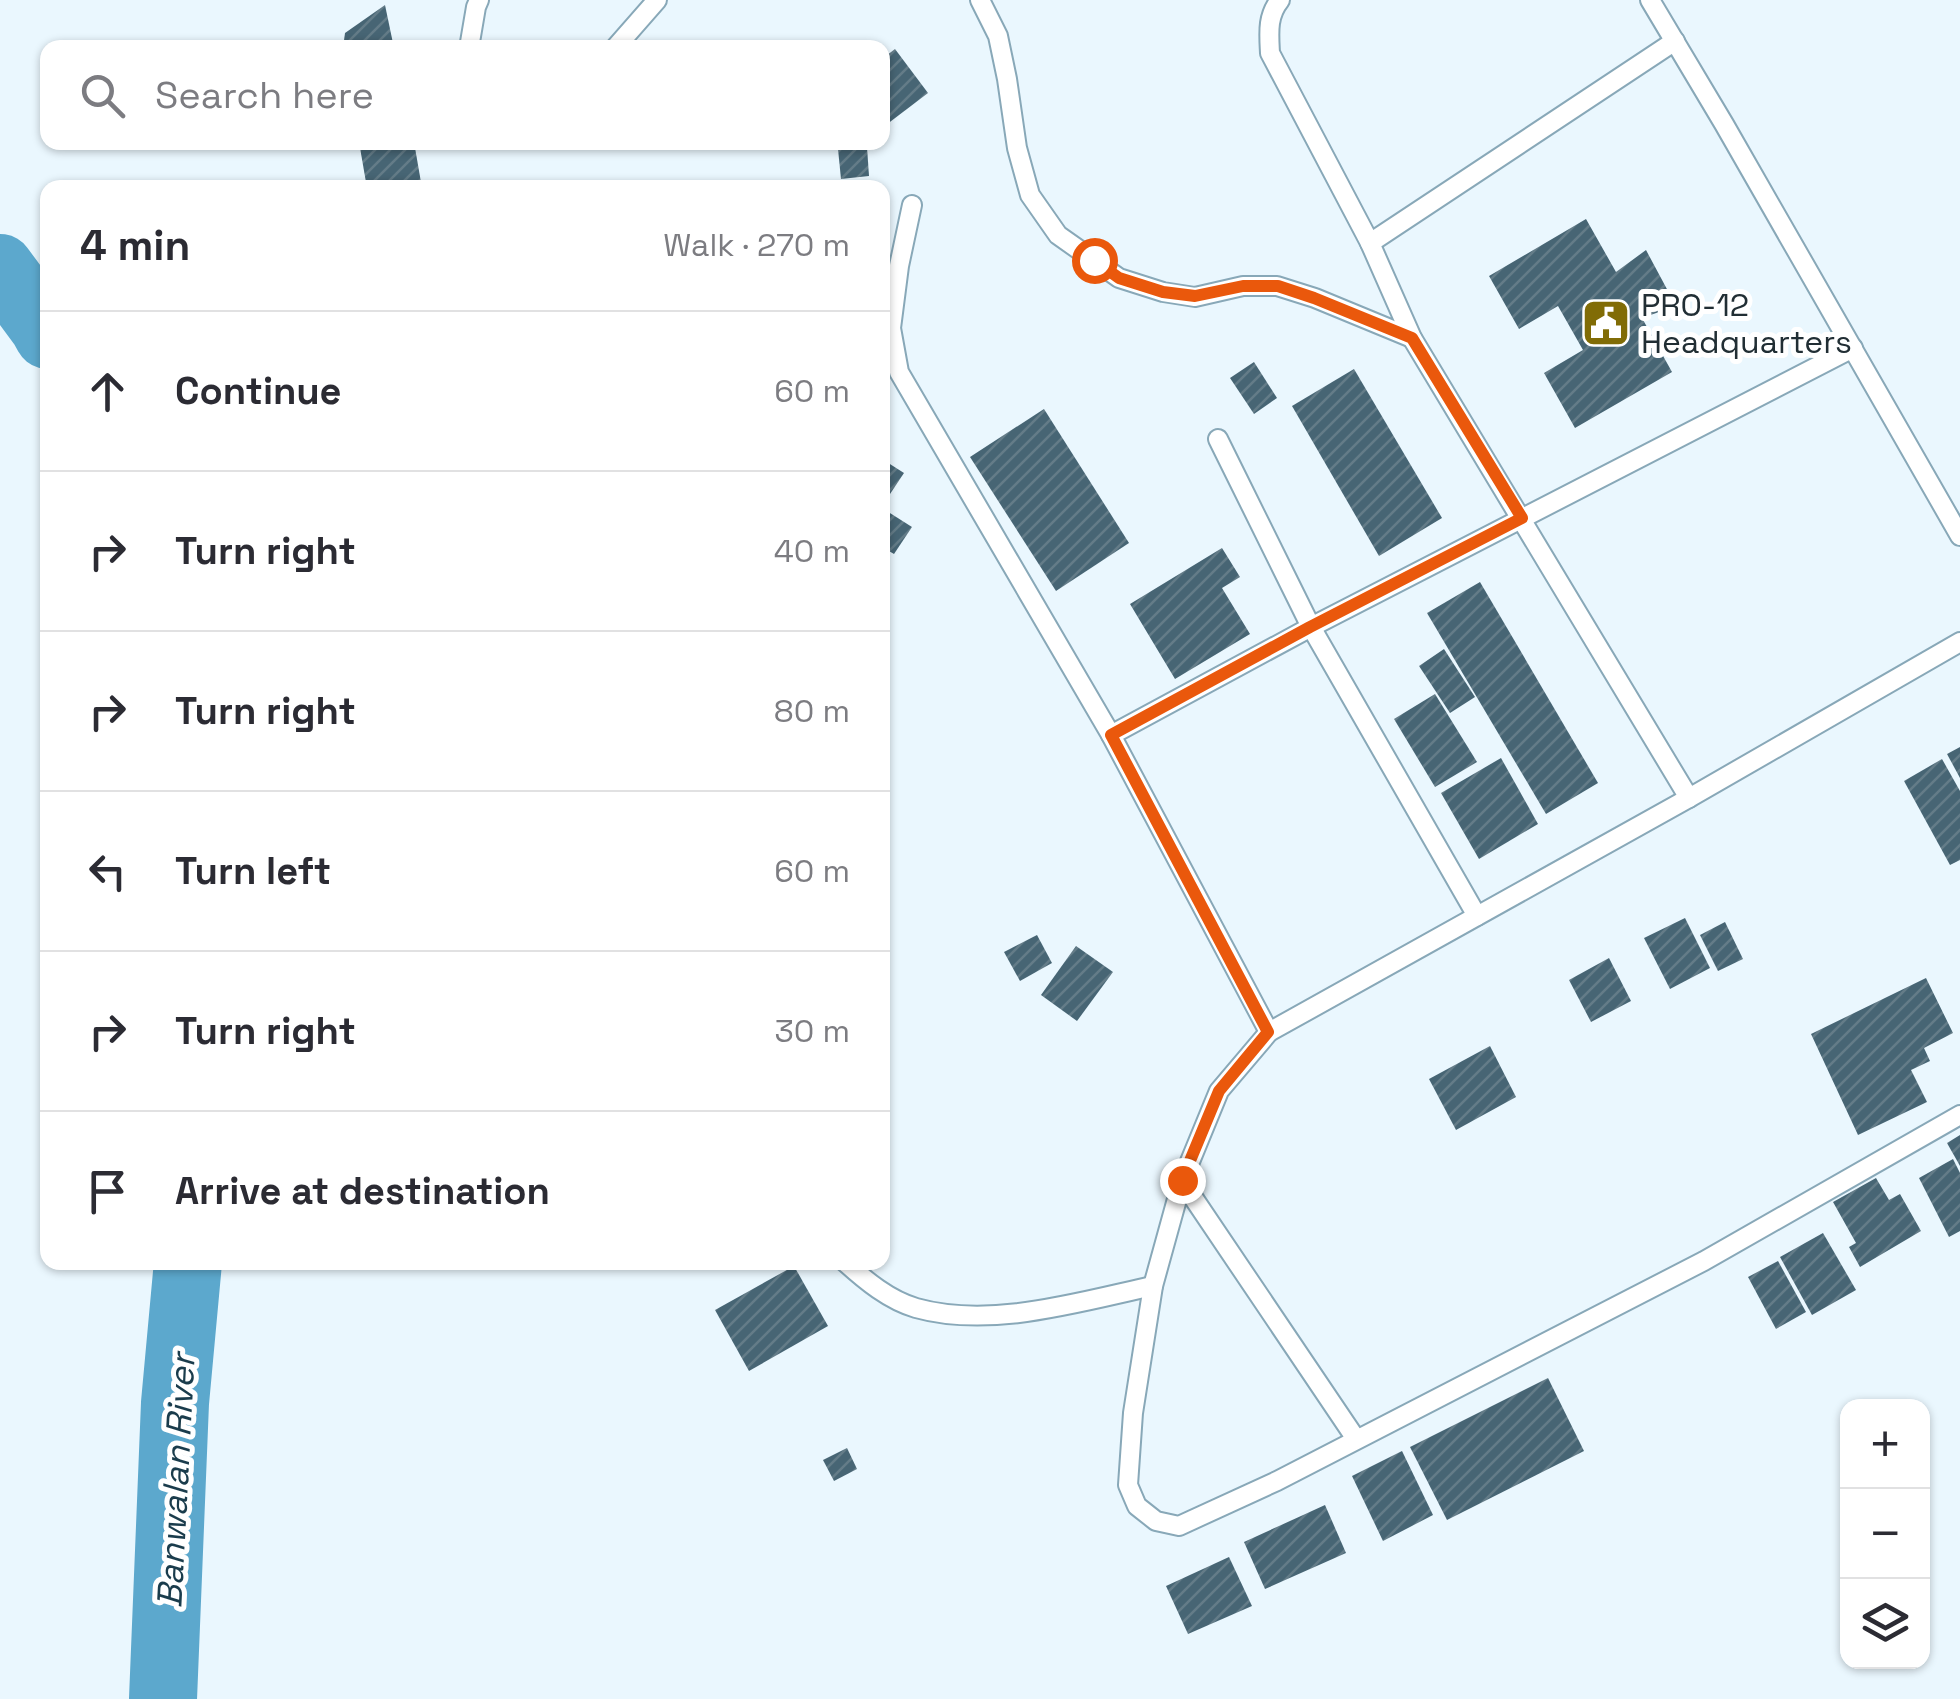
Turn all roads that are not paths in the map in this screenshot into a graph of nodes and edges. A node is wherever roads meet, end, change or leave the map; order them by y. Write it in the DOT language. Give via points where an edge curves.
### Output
graph roads {
  1 [pos="657,0"];
  2 [pos="980,0"];
  3 [pos="1280,0"];
  4 [pos="1650,0"];
  5 [pos="475,2"];
  6 [pos="469,40"];
  7 [pos="622,40"];
  8 [pos="1675,41"];
  9 [pos="912,206"];
  10 [pos="1370,243"];
  11 [pos="1412,338"];
  12 [pos="1853,348"];
  13 [pos="1218,440"];
  14 [pos="1522,518"];
  15 [pos="1960,536"];
  16 [pos="1310,627"];
  17 [pos="1960,642"];
  18 [pos="1111,735"];
  19 [pos="1690,798"];
  20 [pos="1478,916"];
  21 [pos="1268,1032"];
  22 [pos="1960,1115"];
  23 [pos="1182,1180"];
  24 [pos="854,1270"];
  25 [pos="1152,1286"];
  26 [pos="1356,1438"];
  1 -- 7 [label="lane"];
  2 -- 11 [label="lane" via="998,36 1030,195 1058,235 1119,278 1163,292 1195,296 1278,286"];
  3 -- 10 [label="lane" via="1268,24 1270,52"];
  4 -- 8 [label="lane"];
  5 -- 6 [label="lane"];
  8 -- 10 [label="lane"];
  8 -- 12 [label="lane"];
  9 -- 18 [label="lane" via="891,328 899,372"];
  10 -- 11 [label="lane"];
  11 -- 14 [label="lane"];
  12 -- 14 [label="lane"];
  12 -- 15 [label="lane"];
  13 -- 16 [label="lane"];
  14 -- 16 [label="lane"];
  14 -- 19 [label="lane"];
  16 -- 18 [label="lane"];
  16 -- 20 [label="lane"];
  17 -- 19 [label="lane"];
  18 -- 21 [label="lane"];
  19 -- 20 [label="lane"];
  20 -- 21 [label="lane"];
  21 -- 23 [label="lane" via="1219,1091"];
  22 -- 26 [label="lane" via="1704,1261"];
  23 -- 25 [label="lane"];
  23 -- 26 [label="lane"];
  24 -- 25 [label="lane" via="915,1308 970,1316 1048,1309"];
  25 -- 26 [label="lane" via="1128,1485 1137,1506 1156,1521 1179,1526"];
}
